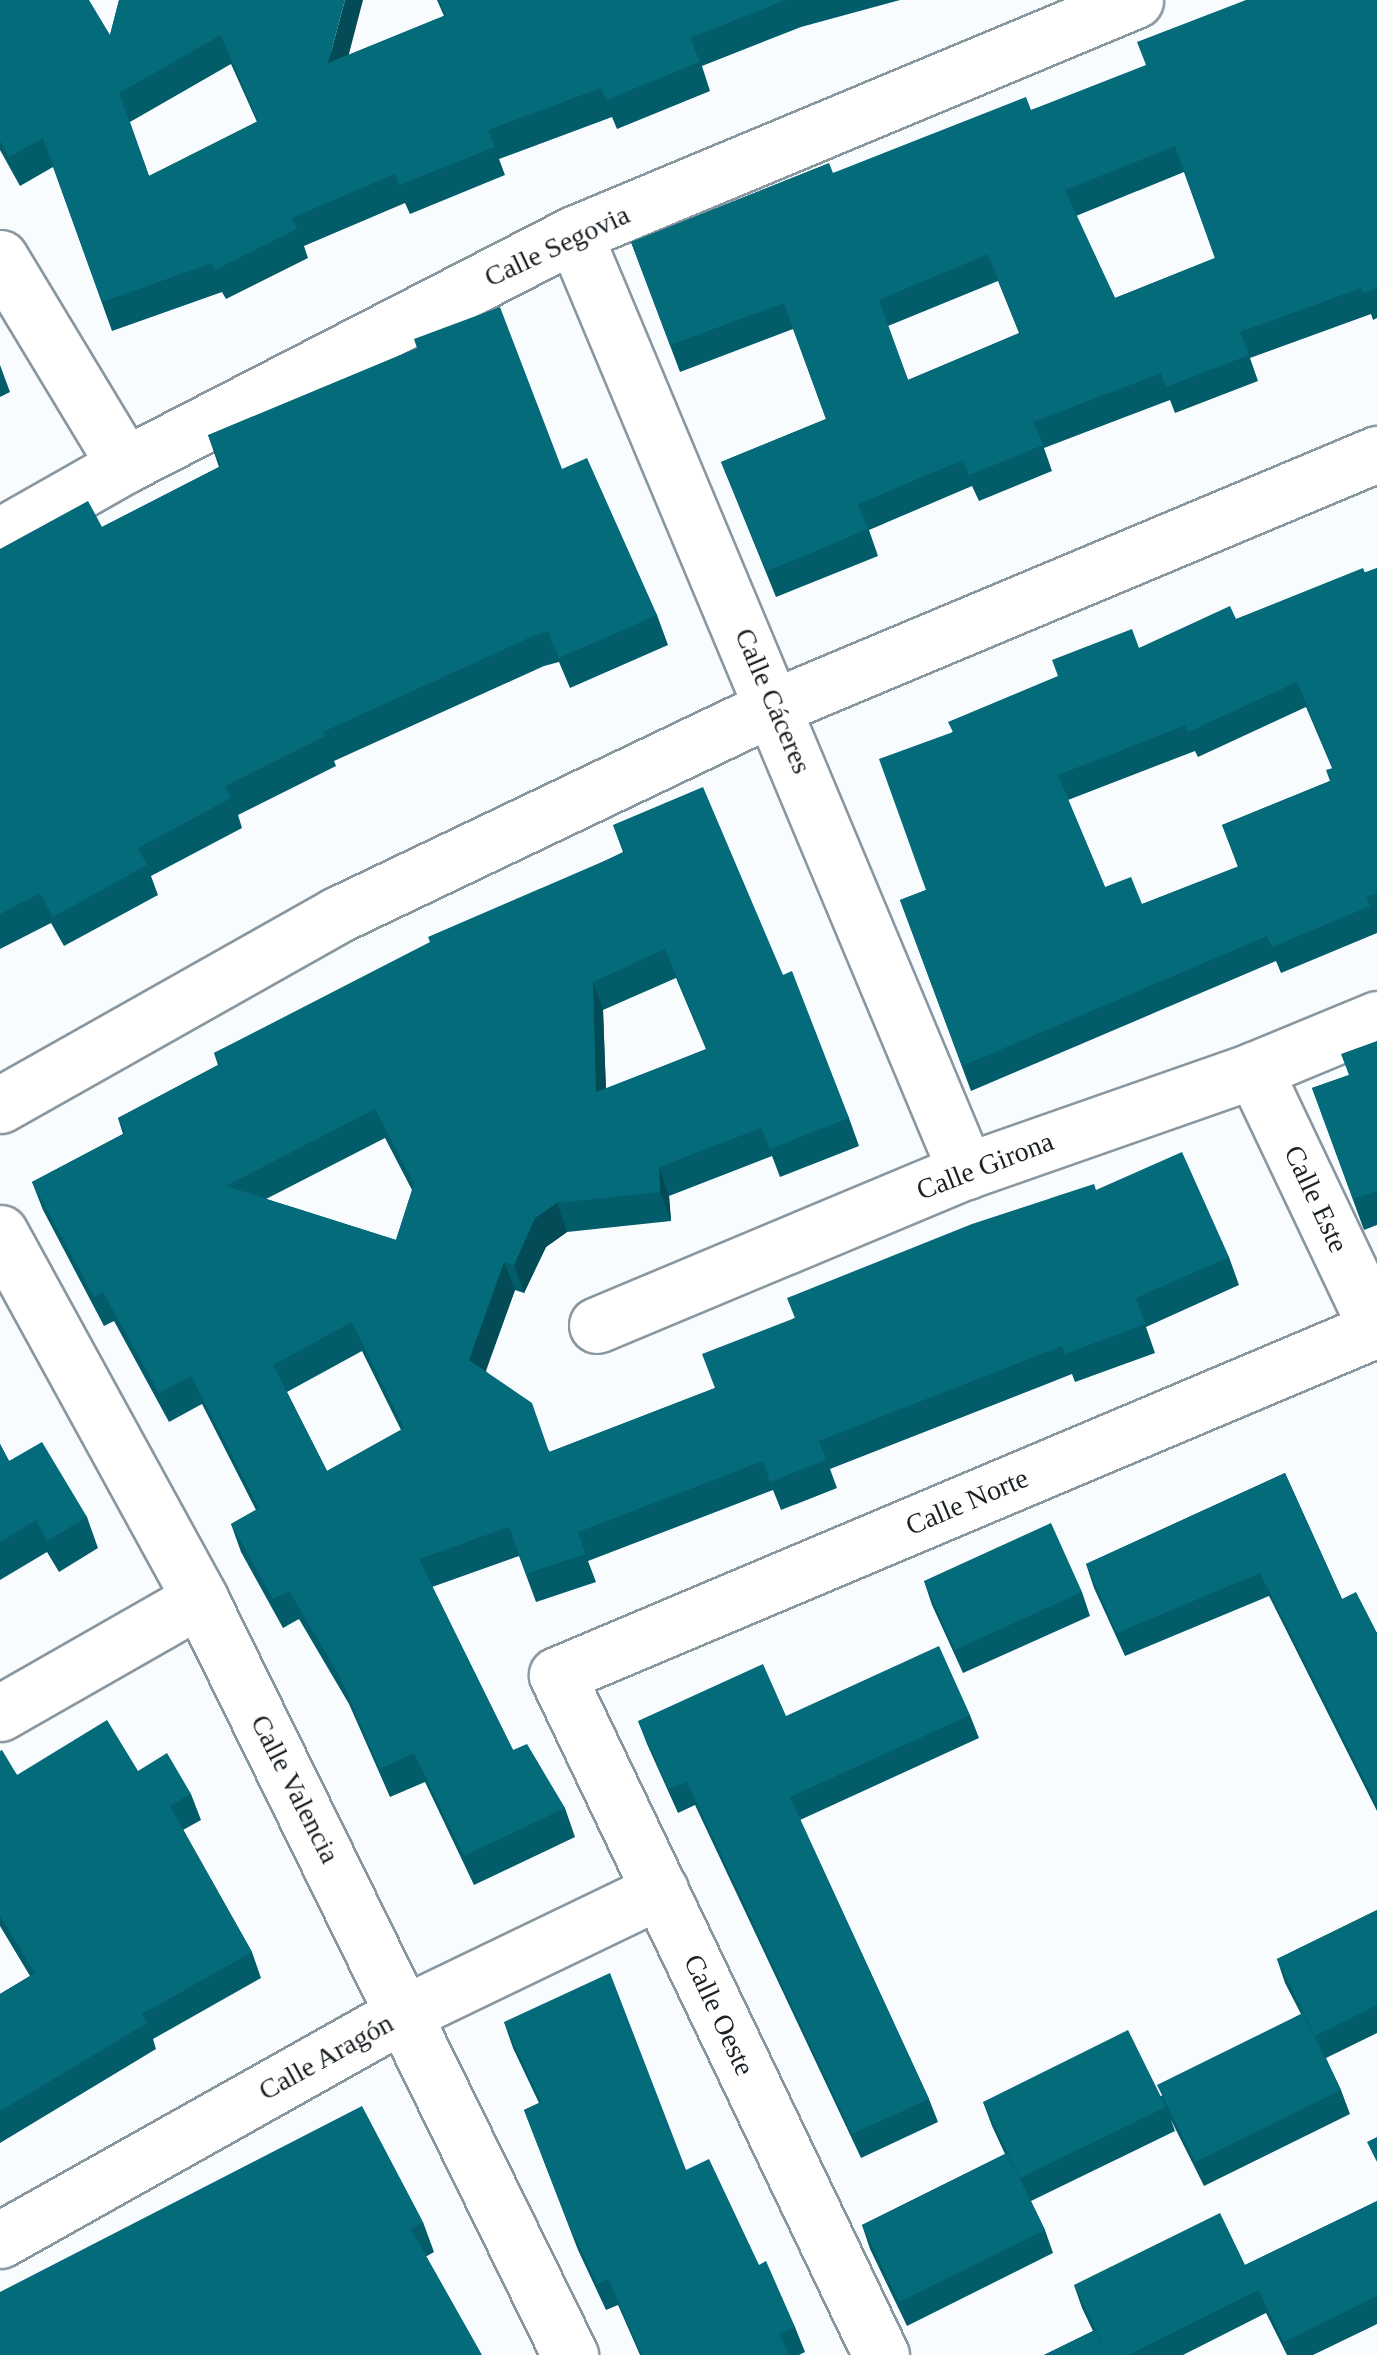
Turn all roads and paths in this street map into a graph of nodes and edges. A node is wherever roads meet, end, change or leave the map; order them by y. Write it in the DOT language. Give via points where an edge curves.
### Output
graph roads {
  1 [pos="1135,0"];
  2 [pos="574,234"];
  3 [pos="0,258"];
  4 [pos="1377,454"];
  5 [pos="125,465"];
  6 [pos="0,536"];
  7 [pos="776,706"];
  8 [pos="1377,1019"];
  9 [pos="1254,1070"];
  10 [pos="0,1105"];
  11 [pos="966,1171"];
  12 [pos="0,1234"];
  13 [pos="597,1326"];
  14 [pos="1377,1329"];
  15 [pos="200,1599"];
  16 [pos="558,1675"];
  17 [pos="0,1714"];
  18 [pos="660,1890"];
  19 [pos="407,2012"];
  20 [pos="0,2240"];
  21 [pos="570,2355"];
  22 [pos="881,2355"];
  1 -- 2 [label="street, Calle Segovia"];
  2 -- 5 [label="street, Calle Segovia"];
  2 -- 7 [label="street, Calle Cáceres"];
  3 -- 5 [label="street"];
  4 -- 7 [label="street"];
  5 -- 6 [label="street, Calle Segovia"];
  7 -- 10 [label="street" via="337,915"];
  7 -- 11 [label="street, Calle Cáceres"];
  8 -- 9 [label="street, Calle Girona"];
  9 -- 11 [label="street, Calle Girona"];
  9 -- 14 [label="street, Calle Este"];
  11 -- 13 [label="street, Calle Girona"];
  12 -- 15 [label="street, Calle Valencia"];
  14 -- 16 [label="street, Calle Norte"];
  15 -- 17 [label="street"];
  15 -- 19 [label="street, Calle Valencia"];
  16 -- 18 [label="street, Calle Oeste"];
  18 -- 19 [label="street, Calle Aragón"];
  18 -- 22 [label="street, Calle Oeste"];
  19 -- 20 [label="street, Calle Aragón"];
  19 -- 21 [label="street, Calle Valencia"];
}
